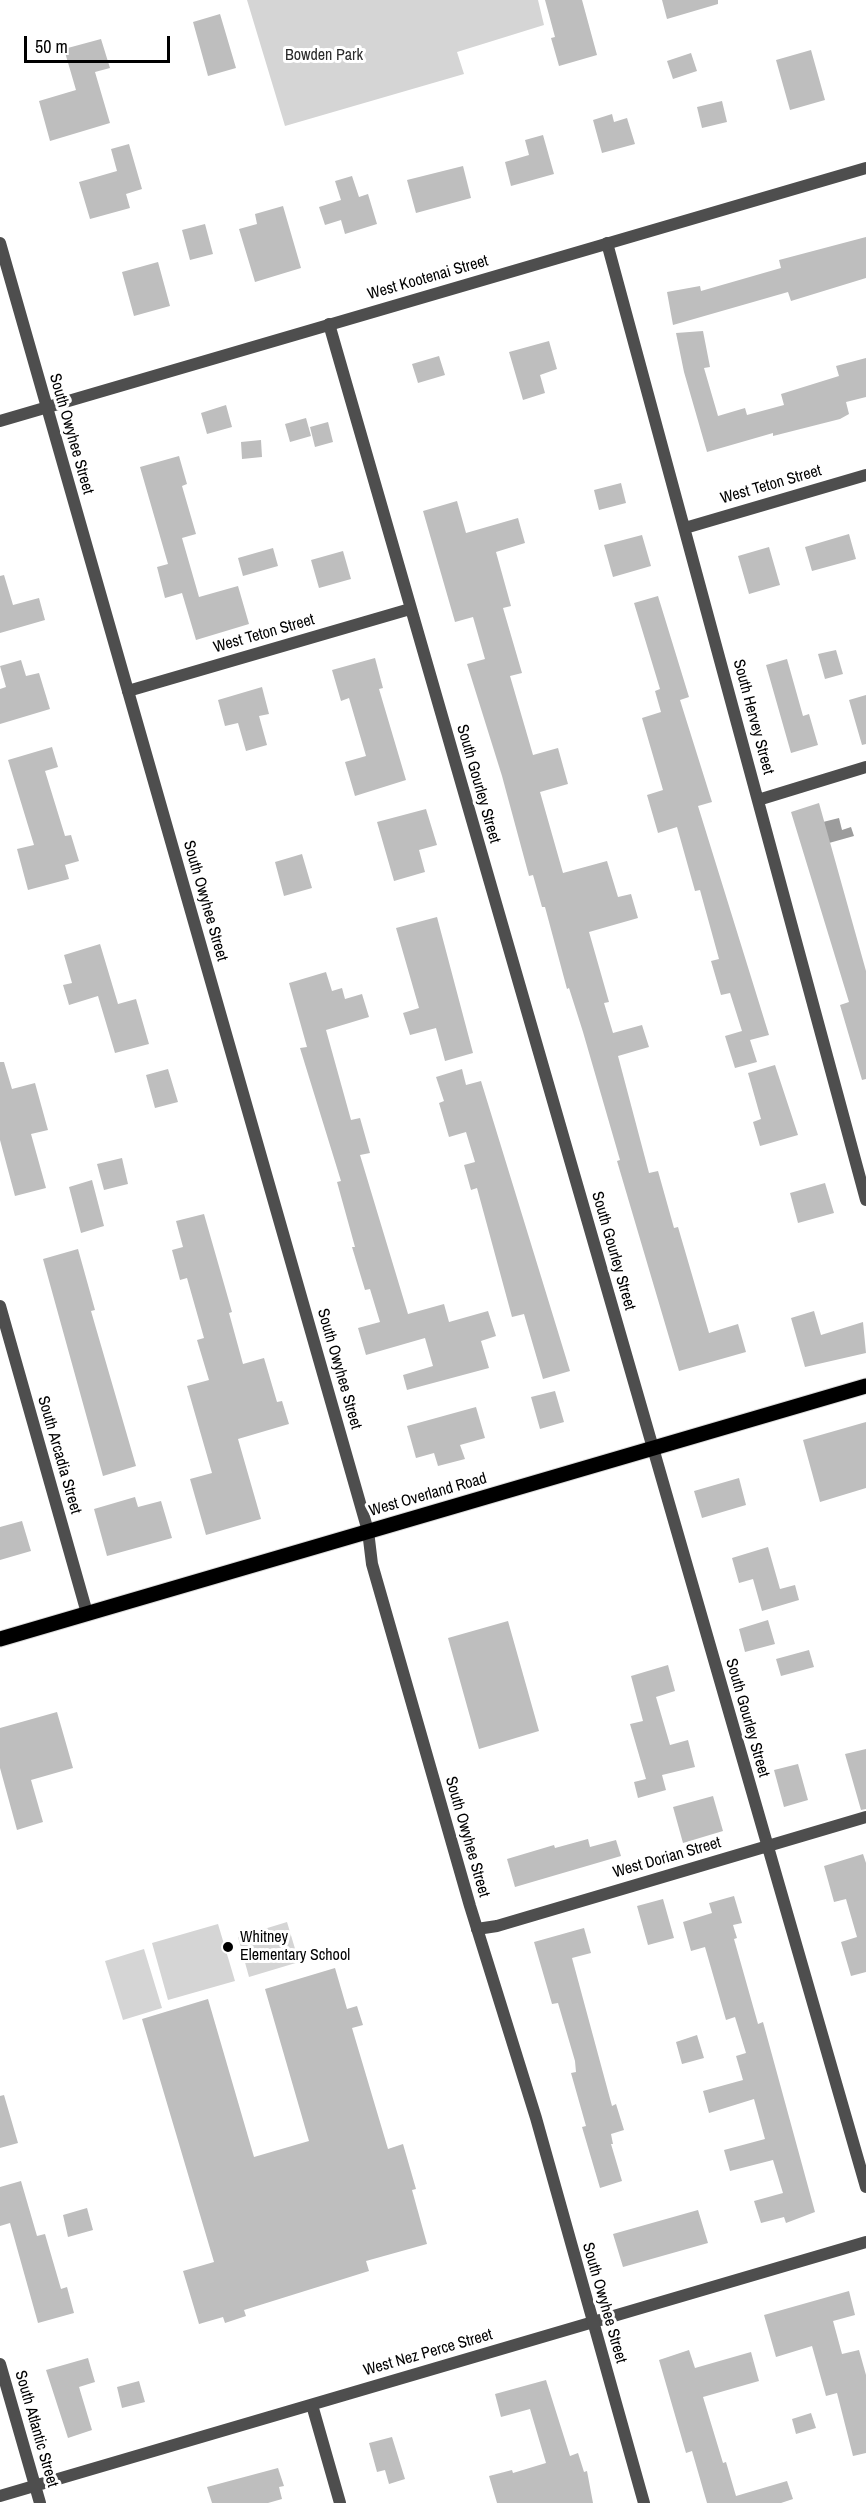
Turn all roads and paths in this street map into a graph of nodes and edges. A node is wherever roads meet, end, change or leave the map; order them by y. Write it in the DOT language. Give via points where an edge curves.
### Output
graph roads {
  1 [pos="866,168"];
  2 [pos="0,243"];
  3 [pos="607,243"];
  4 [pos="329,324"];
  5 [pos="46,405"];
  6 [pos="0,421"];
  7 [pos="866,475"];
  8 [pos="685,528"];
  9 [pos="410,609"];
  10 [pos="128,691"];
  11 [pos="866,768"];
  12 [pos="758,800"];
  13 [pos="866,1200"];
  14 [pos="0,1306"];
  15 [pos="866,1386"];
  16 [pos="652,1448"];
  17 [pos="368,1531"];
  18 [pos="87,1613"];
  19 [pos="0,1639"];
  20 [pos="866,1817"];
  21 [pos="767,1846"];
  22 [pos="477,1929"];
  23 [pos="866,2187"];
  24 [pos="866,2242"];
  25 [pos="592,2323"];
  26 [pos="0,2364"];
  27 [pos="312,2405"];
  28 [pos="36,2486"];
  29 [pos="0,2496"];
  30 [pos="40,2503"];
  31 [pos="340,2503"];
  32 [pos="644,2503"];
  1 -- 3 [label="street, West Kootenai Street"];
  2 -- 5 [label="street, South Owyhee Street"];
  3 -- 4 [label="street, West Kootenai Street"];
  3 -- 8 [label="street, South Hervey Street"];
  4 -- 5 [label="street, West Kootenai Street"];
  4 -- 9 [label="street, South Gourley Street"];
  5 -- 6 [label="street, West Kootenai Street"];
  5 -- 10 [label="street, South Owyhee Street"];
  7 -- 8 [label="street, West Teton Street"];
  8 -- 12 [label="street, South Hervey Street"];
  9 -- 10 [label="street, West Teton Street"];
  9 -- 16 [label="street, South Gourley Street"];
  10 -- 17 [label="street, South Owyhee Street"];
  11 -- 12 [label="street"];
  12 -- 13 [label="street, South Hervey Street"];
  14 -- 18 [label="street, South Arcadia Street"];
  15 -- 16 [label="main road, West Overland Road"];
  16 -- 17 [label="main road, West Overland Road"];
  16 -- 21 [label="street, South Gourley Street"];
  17 -- 18 [label="main road, West Overland Road"];
  17 -- 22 [label="street, South Owyhee Street" via="372,1564"];
  18 -- 19 [label="main road, West Overland Road"];
  20 -- 21 [label="street, West Dorian Street"];
  21 -- 22 [label="street, West Dorian Street"];
  21 -- 23 [label="street, South Gourley Street"];
  22 -- 25 [label="street, South Owyhee Street" via="536,2118"];
  24 -- 25 [label="street, West Nez Perce Street"];
  25 -- 27 [label="street, West Nez Perce Street"];
  25 -- 32 [label="street, South Owyhee Street"];
  26 -- 28 [label="street, South Atlantic Street"];
  27 -- 28 [label="street, West Nez Perce Street"];
  27 -- 31 [label="street"];
  28 -- 29 [label="street, West Nez Perce Street"];
  28 -- 30 [label="street, South Atlantic Street"];
}
